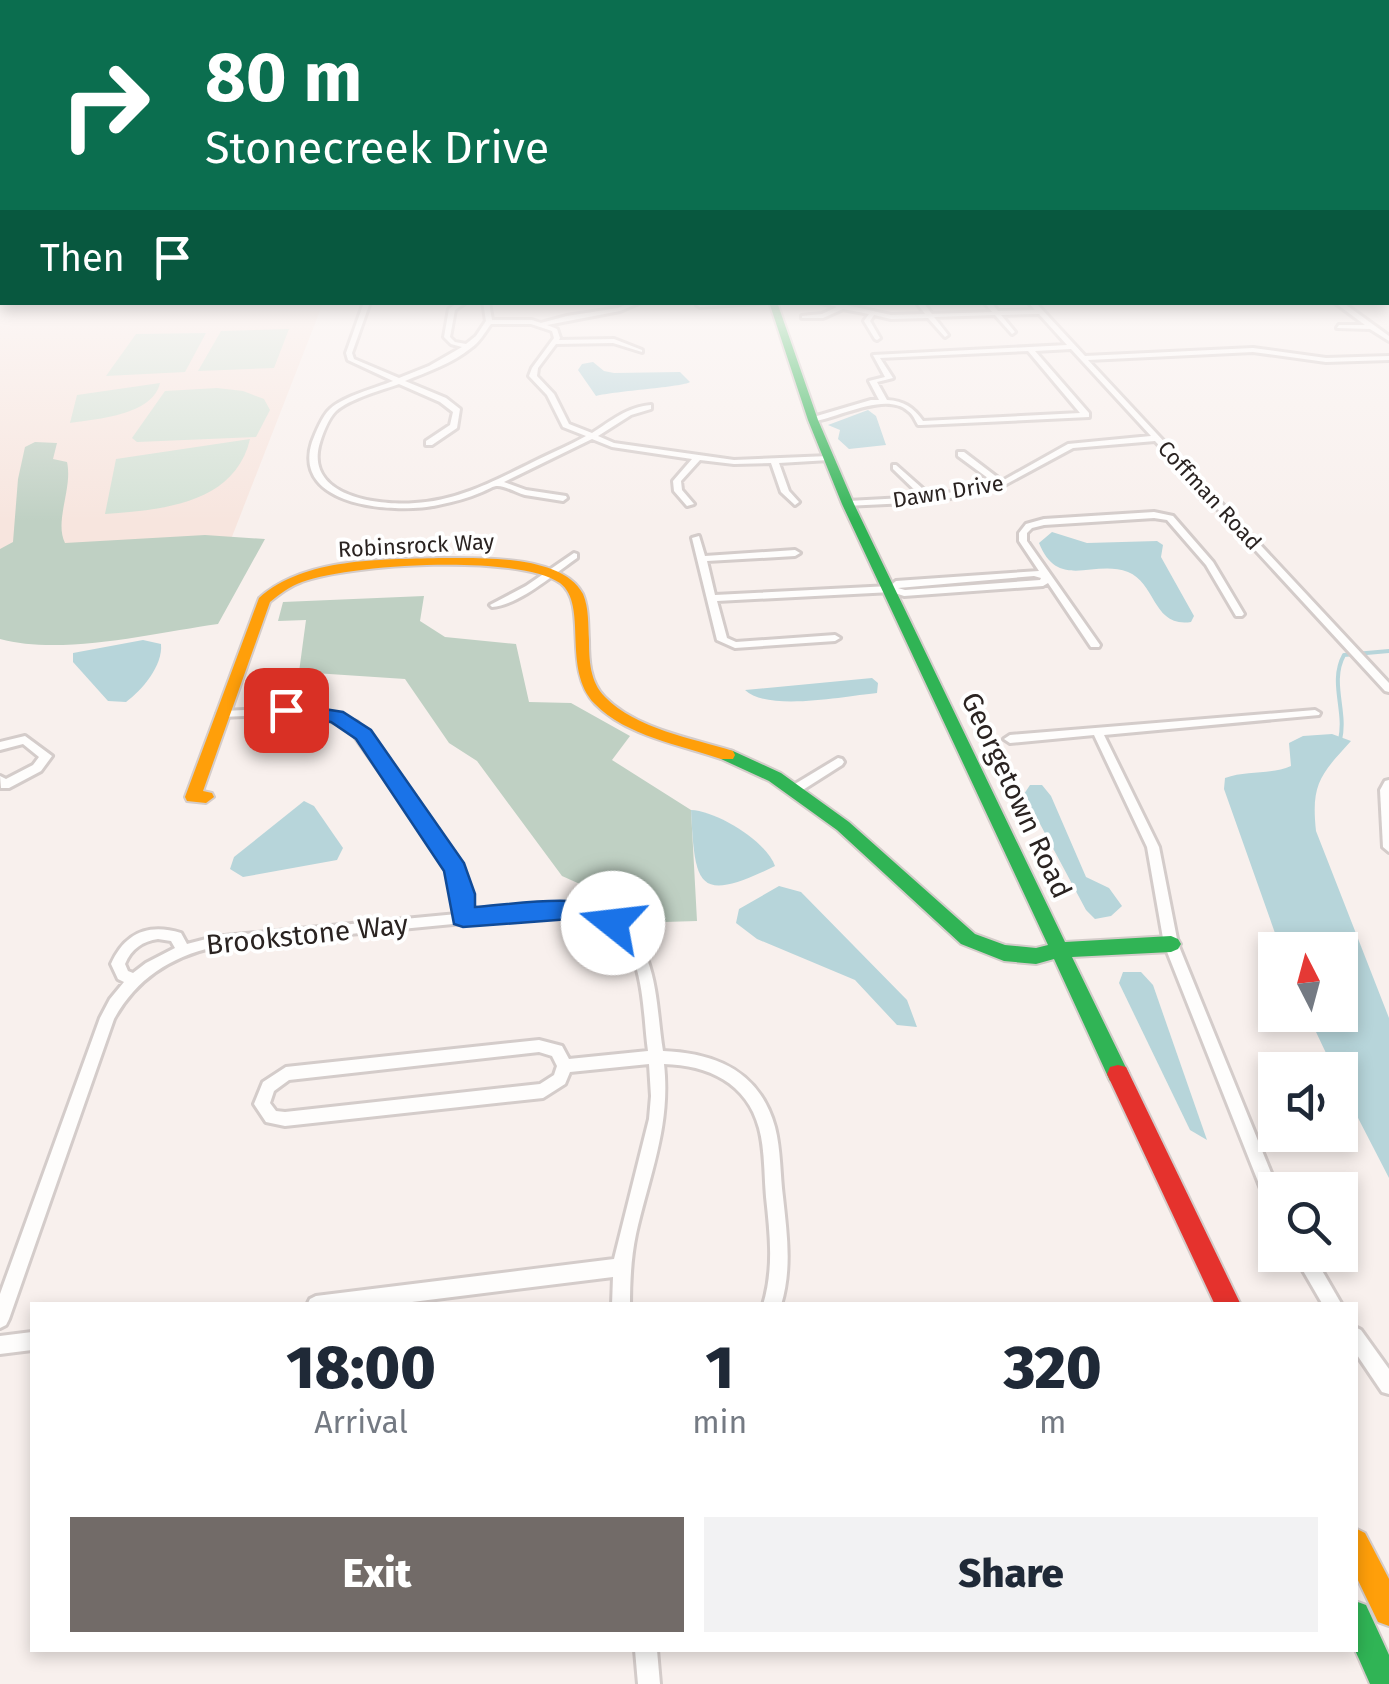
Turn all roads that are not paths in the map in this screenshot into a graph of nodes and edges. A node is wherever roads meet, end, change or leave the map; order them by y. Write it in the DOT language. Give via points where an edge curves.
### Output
graph roads {
  1 [pos="358,365"];
  2 [pos="430,365"];
  3 [pos="537,365"];
  4 [pos="793,365"];
  5 [pos="881,365"];
  6 [pos="1043,365"];
  7 [pos="1088,365"];
  8 [pos="1140,365"];
  9 [pos="1144,368"];
  10 [pos="396,380"];
  11 [pos="884,402"];
  12 [pos="648,407"];
  13 [pos="813,420"];
  14 [pos="591,436"];
  15 [pos="1158,438"];
  16 [pos="429,443"];
  17 [pos="961,454"];
  18 [pos="697,458"];
  19 [pos="829,458"];
  20 [pos="774,461"];
  21 [pos="896,467"];
  22 [pos="498,483"];
  23 [pos="1002,486"];
  24 [pos="564,498"];
  25 [pos="930,499"];
  26 [pos="796,502"];
  27 [pos="690,504"];
  28 [pos="848,504"];
  29 [pos="696,538"];
  30 [pos="795,553"];
  31 [pos="574,556"];
  32 [pos="701,559"];
  33 [pos="552,573"];
  34 [pos="1047,578"];
  35 [pos="891,590"];
  36 [pos="710,598"];
  37 [pos="494,605"];
  38 [pos="1239,614"];
  39 [pos="834,638"];
  40 [pos="1095,645"];
  41 [pos="1389,689"];
  42 [pos="1315,713"];
  43 [pos="222,714"];
  44 [pos="1097,732"];
  45 [pos="1010,739"];
  46 [pos="0,746"];
  47 [pos="838,762"];
  48 [pos="2,784"];
  49 [pos="794,790"];
  50 [pos="1388,793"];
  51 [pos="206,797"];
  52 [pos="1389,847"];
  53 [pos="463,918"];
  54 [pos="1171,944"];
  55 [pos="183,950"];
  56 [pos="1060,950"];
  57 [pos="134,980"];
  58 [pos="656,1056"];
  59 [pos="565,1066"];
  60 [pos="1262,1172"];
  61 [pos="622,1267"];
  62 [pos="1314,1272"];
  63 [pos="340,1302"];
  64 [pos="622,1302"];
  65 [pos="773,1302"];
  66 [pos="1227,1302"];
  67 [pos="1332,1302"];
  68 [pos="0,1318"];
  69 [pos="1358,1340"];
  70 [pos="30,1341"];
  71 [pos="0,1345"];
  72 [pos="1389,1384"];
  73 [pos="1358,1548"];
  74 [pos="1389,1611"];
  75 [pos="1358,1623"];
  76 [pos="646,1652"];
  77 [pos="649,1684"];
  78 [pos="1386,1684"];
  1 -- 10 [label="street"];
  2 -- 10 [label="street"];
  3 -- 14 [label="street" via="534,376 565,424"];
  4 -- 13 [label="main road, Georgetown Road"];
  5 -- 11 [label="street" via="889,378 872,381"];
  6 -- 11 [label="street" via="1086,416 921,424 908,407"];
  7 -- 15 [label="street, Coffman Road"];
  8 -- 9 [label="street"];
  10 -- 16 [label="street" via="457,411 454,426"];
  10 -- 22 [label="street" via="333,410 313,458 315,472 329,487 381,506 448,502"];
  11 -- 13 [label="street"];
  12 -- 14 [label="street" via="622,414"];
  13 -- 19 [label="main road, Georgetown Road"];
  14 -- 18 [label="street"];
  14 -- 22 [label="street"];
  15 -- 23 [label="street, Dawn Drive" via="1071,446"];
  15 -- 41 [label="street, Coffman Road"];
  17 -- 23 [label="street"];
  18 -- 20 [label="street"];
  18 -- 27 [label="street" via="677,480"];
  19 -- 20 [label="street"];
  19 -- 28 [label="main road, Georgetown Road"];
  20 -- 26 [label="street"];
  21 -- 25 [label="street"];
  22 -- 24 [label="street"];
  23 -- 25 [label="street, Dawn Drive"];
  25 -- 28 [label="street, Dawn Drive"];
  28 -- 35 [label="main road, Georgetown Road"];
  29 -- 32 [label="street"];
  30 -- 32 [label="street"];
  31 -- 33 [label="street"];
  32 -- 36 [label="street"];
  33 -- 37 [label="street"];
  33 -- 43 [label="main road, Robinsrock Way" via="488,561 322,573 284,585 260,607"];
  33 -- 49 [label="main road" via="577,592 582,672 599,701 626,718 739,759"];
  34 -- 35 [label="street" via="1043,584"];
  34 -- 38 [label="street" via="1024,541 1029,526 1164,516 1210,564"];
  34 -- 40 [label="street"];
  35 -- 36 [label="street"];
  35 -- 56 [label="main road, Georgetown Road"];
  36 -- 39 [label="street" via="726,642"];
  42 -- 44 [label="street"];
  43 -- 51 [label="main road" via="193,797"];
  43 -- 53 [label="street" via="311,710 353,725 456,870"];
  44 -- 45 [label="street"];
  44 -- 54 [label="street" via="1152,847"];
  46 -- 48 [label="street" via="25,740 46,756 38,768"];
  47 -- 49 [label="street"];
  49 -- 56 [label="main road" via="968,939 1016,955"];
  50 -- 52 [label="street"];
  53 -- 55 [label="street, Brookstone Way"];
  53 -- 58 [label="street, Brookstone Way" via="570,909 626,932 642,956"];
  54 -- 56 [label="main road"];
  54 -- 60 [label="street"];
  55 -- 57 [label="street, Brookstone Way"];
  55 -- 57 [label="street, Brookstone Way" via="176,937 164,933 132,944 118,964"];
  56 -- 66 [label="main road, Georgetown Road"];
  57 -- 68 [label="street, Brookstone Way" via="106,1018"];
  58 -- 59 [label="street"];
  58 -- 61 [label="street" via="658,1115"];
  58 -- 65 [label="street" via="714,1065 742,1084 761,1110 781,1259"];
  59 -- 59 [label="street" via="557,1051 539,1046 293,1072 273,1080 262,1104 272,1117 285,1119 543,1091 558,1082"];
  61 -- 63 [label="street"];
  61 -- 64 [label="street"];
  62 -- 67 [label="street"];
  69 -- 72 [label="street"];
  70 -- 71 [label="street"];
  73 -- 74 [label="main road"];
  75 -- 78 [label="main road"];
  76 -- 77 [label="street"];
}
